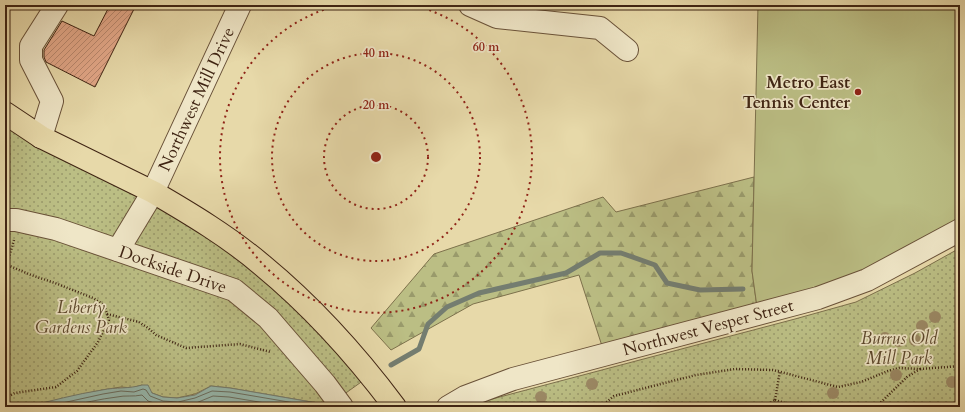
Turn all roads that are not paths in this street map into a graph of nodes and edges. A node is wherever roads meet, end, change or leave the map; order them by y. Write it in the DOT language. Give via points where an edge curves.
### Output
graph roads {
  1 [pos="57,5"];
  2 [pos="240,5"];
  3 [pos="470,5"];
  4 [pos="627,50"];
  5 [pos="5,113"];
  6 [pos="41,137"];
  7 [pos="153,192"];
  8 [pos="5,220"];
  9 [pos="960,230"];
  10 [pos="118,250"];
  11 [pos="342,407"];
  12 [pos="395,407"];
  13 [pos="448,407"];
  1 -- 6 [label="street" via="31,46 31,60 52,101"];
  2 -- 7 [label="street, Northwest Mill Drive"];
  3 -- 4 [label="street" via="497,17 600,28"];
  5 -- 6 [label="main road"];
  6 -- 7 [label="main road"];
  7 -- 10 [label="street, Northwest Mill Drive"];
  7 -- 12 [label="main road" via="204,223 267,269 337,335"];
  8 -- 10 [label="street, Dockside Drive" via="56,229"];
  9 -- 13 [label="street, Northwest Vesper Street" via="868,280 818,298 513,379 465,397"];
  10 -- 11 [label="street, Dockside Drive" via="234,290 268,318"];
}
